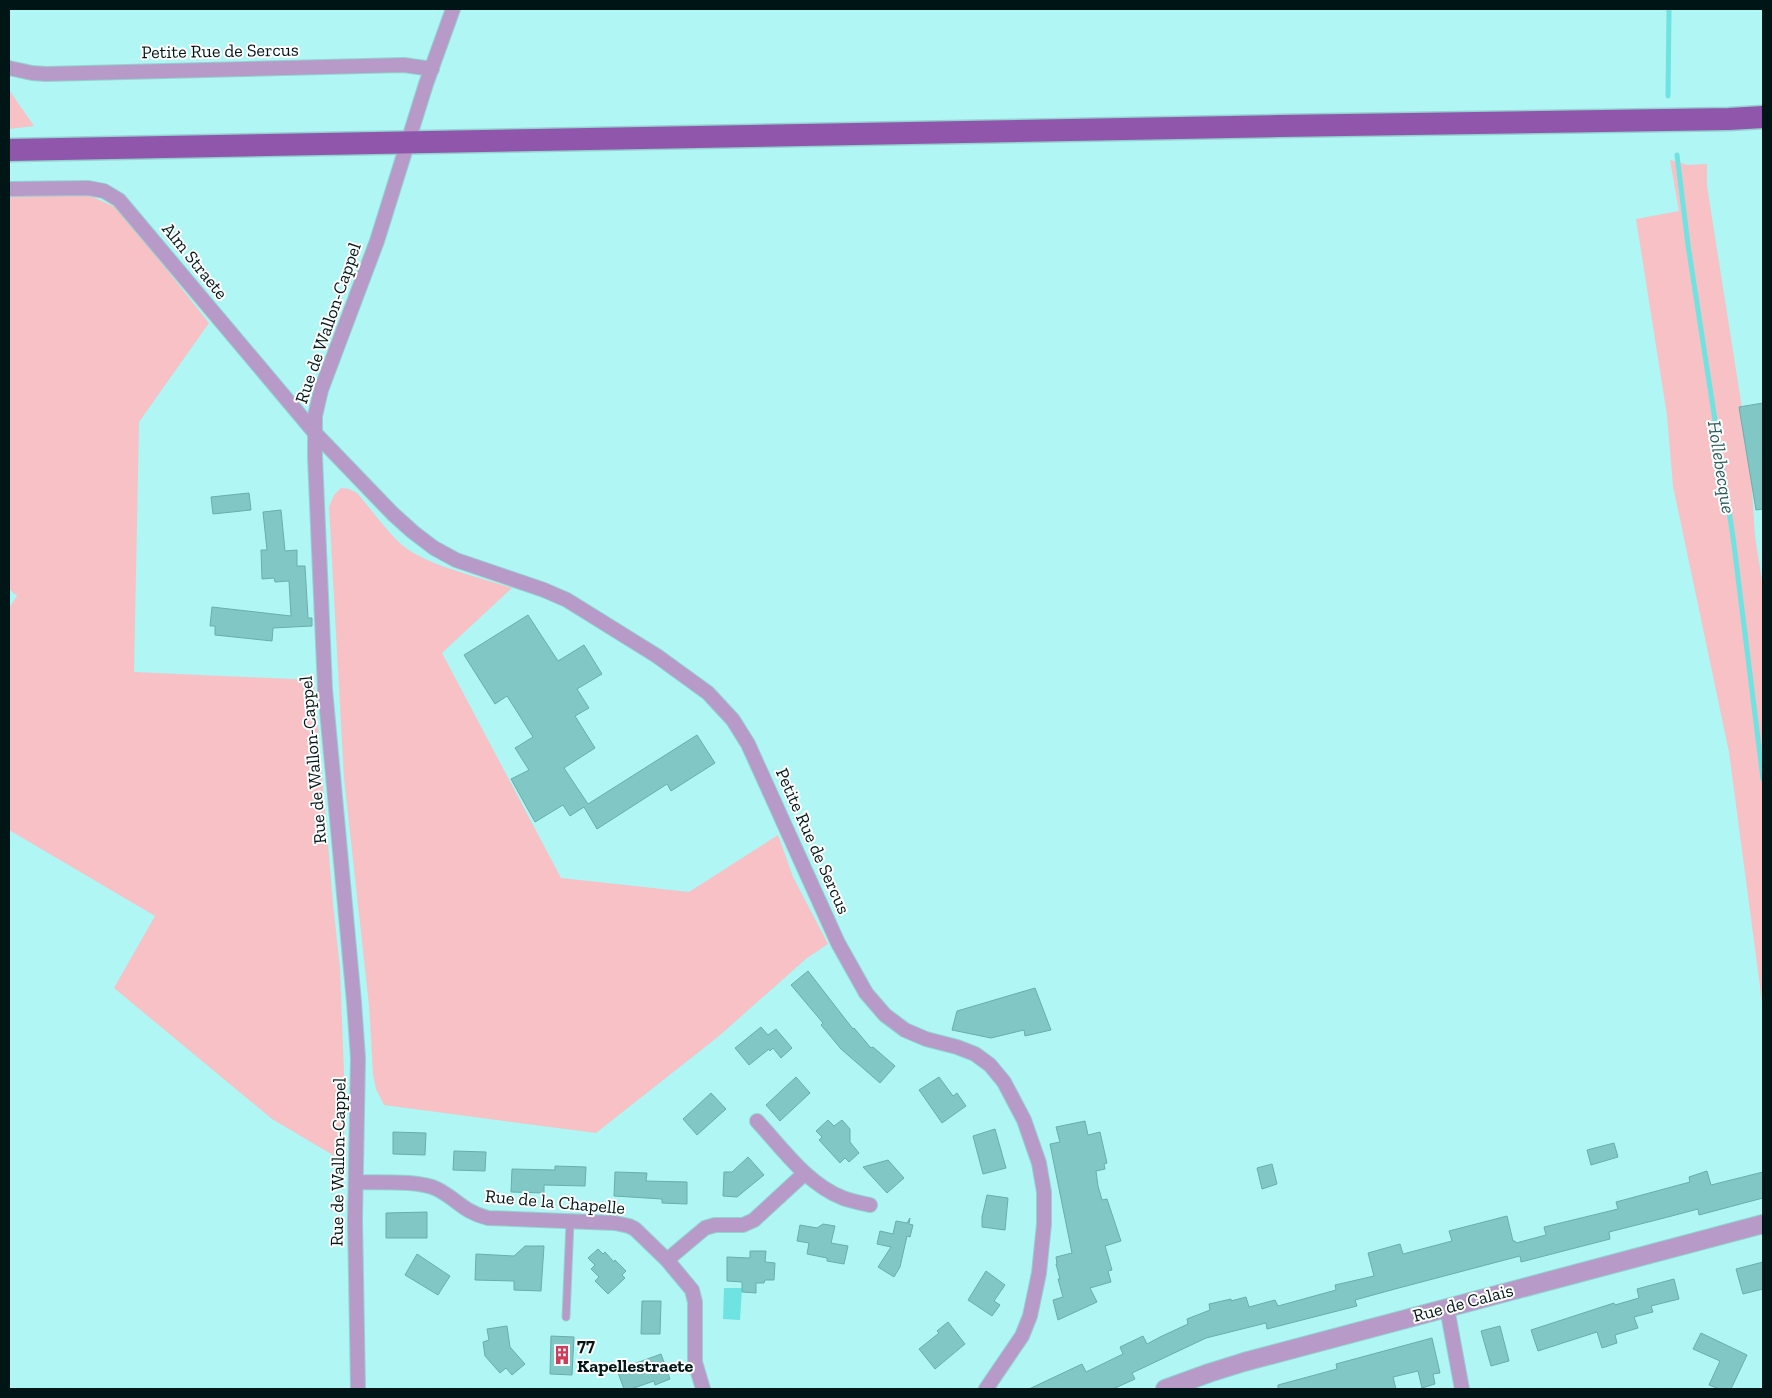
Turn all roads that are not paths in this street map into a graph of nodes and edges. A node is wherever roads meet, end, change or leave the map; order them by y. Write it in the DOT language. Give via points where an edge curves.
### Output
graph roads {
  1 [pos="453,9"];
  2 [pos="9,68"];
  3 [pos="432,69"];
  4 [pos="1763,117"];
  5 [pos="1729,119"];
  6 [pos="1763,122"];
  7 [pos="408,142"];
  8 [pos="9,150"];
  9 [pos="9,189"];
  10 [pos="315,433"];
  11 [pos="757,1121"];
  12 [pos="805,1173"];
  13 [pos="356,1182"];
  14 [pos="870,1204"];
  15 [pos="570,1222"];
  16 [pos="1763,1224"];
  17 [pos="668,1260"];
  18 [pos="1447,1308"];
  19 [pos="566,1317"];
  20 [pos="358,1389"];
  21 [pos="703,1389"];
  22 [pos="986,1389"];
  23 [pos="1166,1389"];
  24 [pos="1462,1389"];
  1 -- 3 [label="street, Rue de Wallon-Cappel"];
  2 -- 3 [label="street, Petite Rue de Sercus" via="46,74 399,66"];
  3 -- 7 [label="street, Rue de Wallon-Cappel"];
  4 -- 5 [label="main road"];
  5 -- 6 [label="main road"];
  5 -- 7 [label="main road"];
  7 -- 8 [label="main road"];
  7 -- 10 [label="street, Rue de Wallon-Cappel" via="363,281 318,398"];
  9 -- 10 [label="street, Alm Straete" via="88,188 104,191 120,200"];
  10 -- 13 [label="street, Rue de Wallon-Cappel" via="325,689 356,1018"];
  10 -- 22 [label="street, Petite Rue de Sercus" via="393,514 434,548 469,566 567,600 657,656 708,693 748,744 838,943 866,993 885,1015 904,1030 975,1054 990,1065 1004,1082 1024,1120 1039,1163 1044,1192 1044,1224 1030,1316 1022,1336"];
  11 -- 12 [label="street"];
  12 -- 14 [label="street" via="844,1199"];
  12 -- 17 [label="street" via="754,1220 743,1225 705,1228"];
  13 -- 15 [label="street, Rue de la Chapelle" via="430,1186 469,1212 488,1218"];
  13 -- 20 [label="street, Rue de Wallon-Cappel"];
  15 -- 17 [label="street, Rue de la Chapelle" via="629,1226 640,1232"];
  15 -- 19 [label="lane"];
  16 -- 18 [label="street, Rue de Calais"];
  17 -- 21 [label="street, Rue de la Chapelle" via="694,1296 695,1362"];
  18 -- 23 [label="street, Rue de Calais" via="1235,1365"];
  18 -- 24 [label="street"];
}
